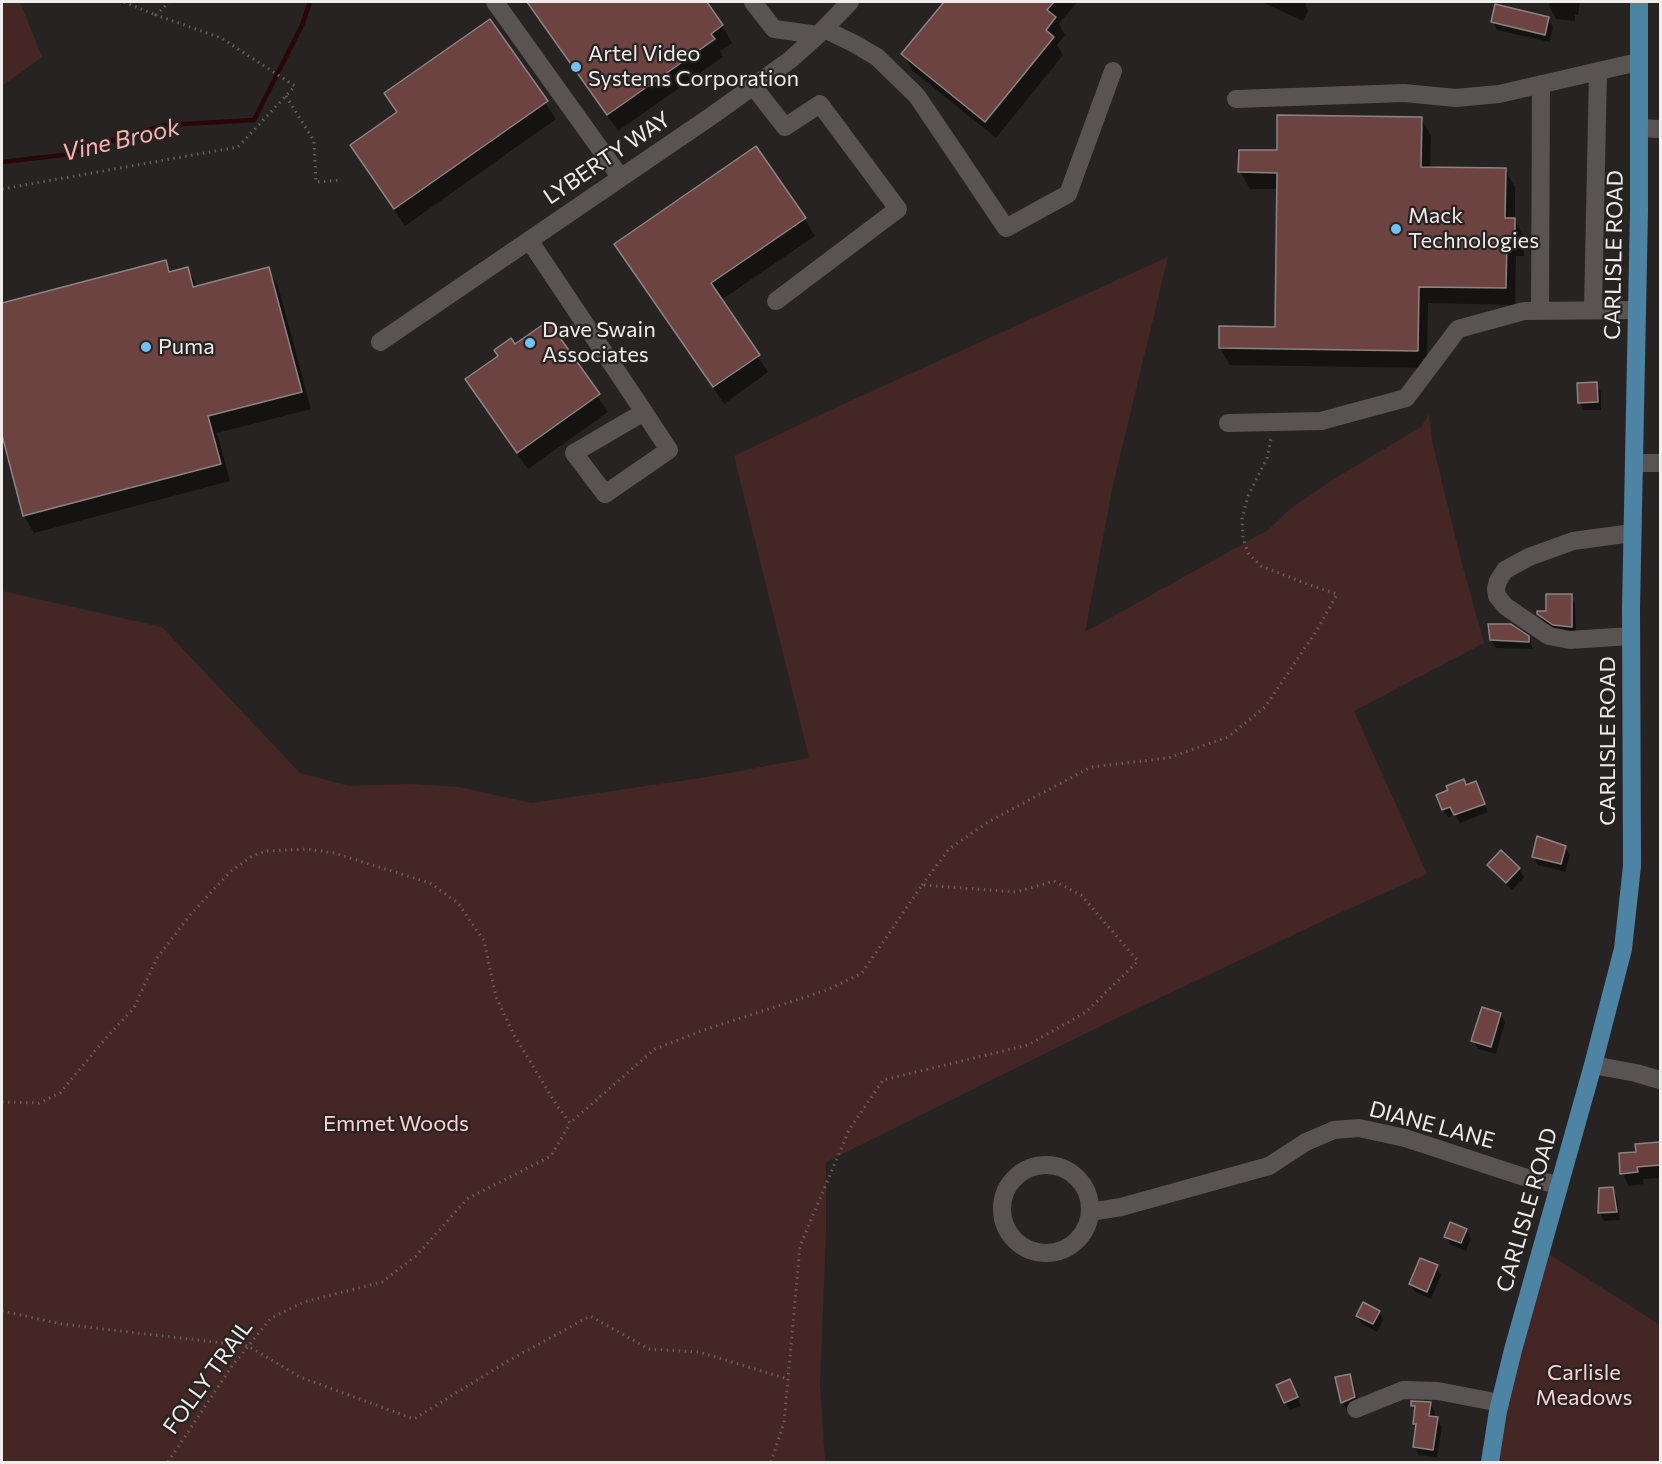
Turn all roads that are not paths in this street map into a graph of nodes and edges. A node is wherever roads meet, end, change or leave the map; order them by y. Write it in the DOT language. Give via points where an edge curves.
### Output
graph roads {
  1 [pos="495,2"];
  2 [pos="753,2"];
  3 [pos="850,2"];
  4 [pos="1639,2"];
  5 [pos="821,32"];
  6 [pos="1638,62"];
  7 [pos="1113,71"];
  8 [pos="1598,71"];
  9 [pos="1541,84"];
  10 [pos="753,86"];
  11 [pos="1236,99"];
  12 [pos="1639,128"];
  13 [pos="1660,129"];
  14 [pos="621,178"];
  15 [pos="529,240"];
  16 [pos="776,301"];
  17 [pos="1540,310"];
  18 [pos="1593,310"];
  19 [pos="1637,310"];
  20 [pos="380,342"];
  21 [pos="644,412"];
  22 [pos="1228,423"];
  23 [pos="1634,463"];
  24 [pos="1660,463"];
  25 [pos="1632,532"];
  26 [pos="1631,636"];
  27 [pos="1593,1065"];
  28 [pos="1660,1080"];
  29 [pos="1559,1185"];
  30 [pos="1089,1212"];
  31 [pos="1500,1403"];
  32 [pos="1356,1409"];
  33 [pos="1490,1462"];
  1 -- 14 [label="street"];
  2 -- 5 [label="street" via="774,29"];
  3 -- 5 [label="street, LYBERTY WAY"];
  4 -- 6 [label="main road, CARLISLE ROAD"];
  5 -- 7 [label="street" via="877,57 917,96 1006,228 1068,194"];
  5 -- 10 [label="street, LYBERTY WAY"];
  6 -- 8 [label="street"];
  6 -- 12 [label="main road, CARLISLE ROAD"];
  8 -- 9 [label="street"];
  8 -- 18 [label="street"];
  9 -- 11 [label="street" via="1499,94 1456,98 1404,93"];
  9 -- 17 [label="street"];
  10 -- 14 [label="street, LYBERTY WAY"];
  10 -- 16 [label="street" via="785,127 820,104 898,209"];
  12 -- 13 [label="street"];
  12 -- 19 [label="main road, CARLISLE ROAD"];
  14 -- 15 [label="street, LYBERTY WAY"];
  15 -- 20 [label="street, LYBERTY WAY"];
  15 -- 21 [label="street"];
  17 -- 18 [label="street"];
  17 -- 22 [label="street" via="1458,329 1406,398 1321,421"];
  18 -- 19 [label="street"];
  19 -- 23 [label="main road, CARLISLE ROAD"];
  21 -- 21 [label="street" via="669,450 605,494 574,453"];
  23 -- 24 [label="street"];
  23 -- 25 [label="main road, CARLISLE ROAD"];
  25 -- 26 [label="main road, CARLISLE ROAD"];
  25 -- 26 [label="street" via="1573,541 1529,556 1505,570 1496,589 1505,606 1549,636 1570,640"];
  26 -- 27 [label="main road, CARLISLE ROAD" via="1632,866 1623,948"];
  27 -- 28 [label="street"];
  27 -- 29 [label="main road, CARLISLE ROAD"];
  29 -- 30 [label="street, DIANE LANE" via="1359,1128 1334,1130 1306,1142 1269,1166 1121,1207"];
  29 -- 31 [label="main road, CARLISLE ROAD"];
  30 -- 30 [label="street" via="1082,1235 1072,1245 1046,1253 1025,1247 1010,1233 1002,1206 1012,1181 1023,1172 1037,1166 1052,1166 1078,1179 1087,1192"];
  31 -- 32 [label="street" via="1438,1390 1403,1390"];
  31 -- 33 [label="main road, CARLISLE ROAD"];
}
